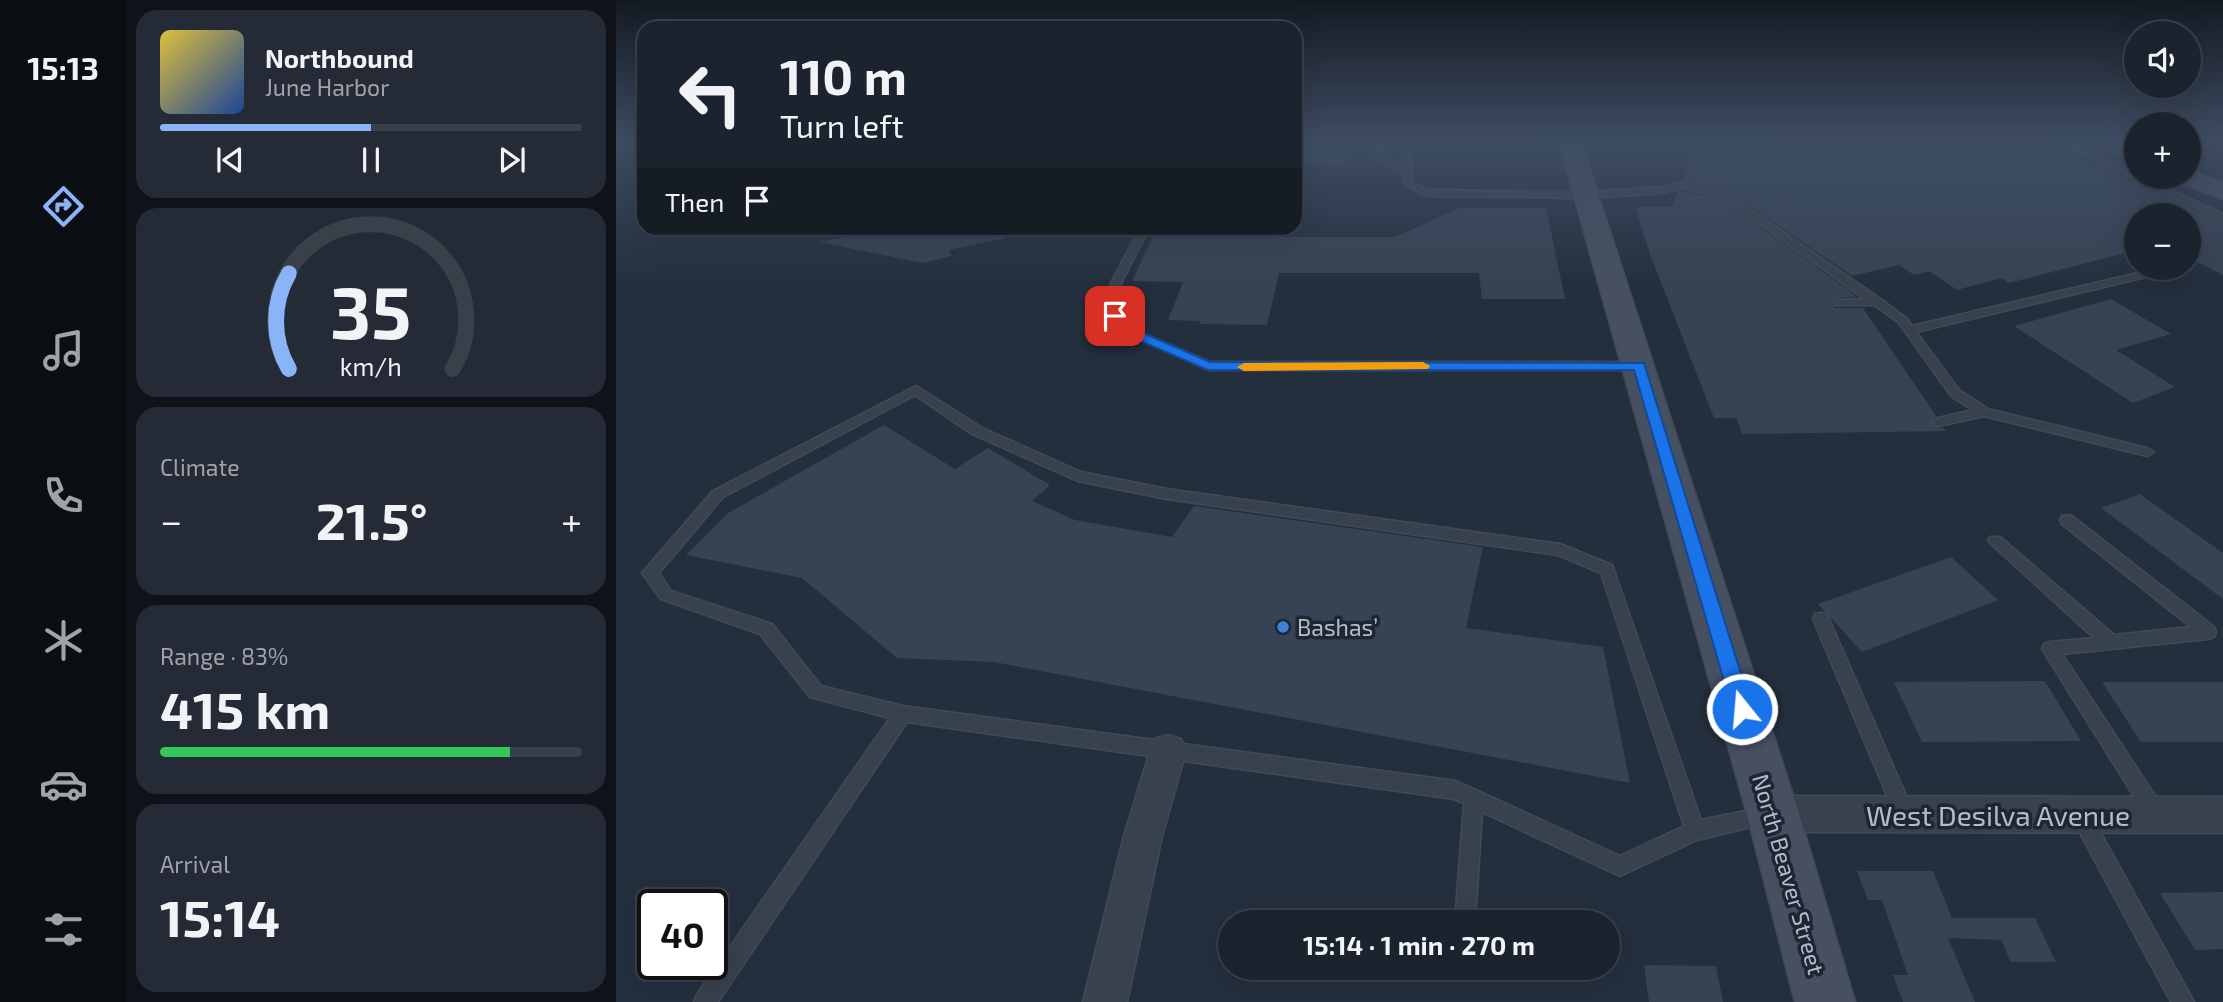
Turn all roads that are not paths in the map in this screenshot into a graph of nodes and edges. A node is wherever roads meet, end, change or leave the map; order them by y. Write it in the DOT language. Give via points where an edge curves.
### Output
graph roads {
  1 [pos="1418,189"];
  2 [pos="1586,189"];
  3 [pos="1666,189"];
  4 [pos="1698,189"];
  5 [pos="2161,189"];
  6 [pos="1588,195"];
  7 [pos="2223,218"];
  8 [pos="1140,235"];
  9 [pos="2124,279"];
  10 [pos="1878,302"];
  11 [pos="1839,303"];
  12 [pos="1910,330"];
  13 [pos="1639,366"];
  14 [pos="1983,412"];
  15 [pos="1939,422"];
  16 [pos="2147,452"];
  17 [pos="2067,520"];
  18 [pos="1995,541"];
  19 [pos="1821,619"];
  20 [pos="2110,642"];
  21 [pos="903,714"];
  22 [pos="1168,751"];
  23 [pos="1474,798"];
  24 [pos="1773,814"];
  25 [pos="1905,814"];
  26 [pos="2080,815"];
  27 [pos="2157,815"];
  28 [pos="2223,815"];
  29 [pos="1695,831"];
  30 [pos="1466,910"];
  31 [pos="705,1002"];
  32 [pos="1105,1002"];
  33 [pos="1825,1002"];
  34 [pos="2183,1002"];
  1 -- 6 [label="lane" via="1426,193"];
  2 -- 6 [label="street, North Beaver Street"];
  3 -- 6 [label="lane"];
  4 -- 10 [label="lane" via="1725,195"];
  5 -- 7 [label="lane"];
  6 -- 13 [label="street, North Beaver Street"];
  8 -- 13 [label="lane" via="1116,283 1115,316 1133,333 1208,366"];
  9 -- 12 [label="lane"];
  10 -- 11 [label="lane"];
  10 -- 12 [label="lane"];
  12 -- 14 [label="lane" via="1955,393"];
  13 -- 24 [label="street, North Beaver Street"];
  14 -- 15 [label="lane"];
  14 -- 16 [label="lane"];
  17 -- 20 [label="lane" via="2208,632"];
  18 -- 20 [label="lane"];
  19 -- 25 [label="lane"];
  20 -- 27 [label="lane" via="2050,649"];
  21 -- 22 [label="lane"];
  21 -- 29 [label="lane" via="816,692 766,629 666,595 650,573 718,494 916,390 977,431 1078,476 1167,494 1560,550 1607,569"];
  21 -- 31 [label="lane"];
  22 -- 23 [label="lane" via="1456,790"];
  22 -- 32 [label="street" via="1143,836"];
  23 -- 29 [label="lane" via="1620,866"];
  23 -- 30 [label="lane"];
  24 -- 25 [label="street, West Desilva Avenue"];
  24 -- 29 [label="lane"];
  24 -- 33 [label="street, North Beaver Street"];
  25 -- 26 [label="street, West Desilva Avenue"];
  26 -- 27 [label="street, West Desilva Avenue"];
  26 -- 34 [label="lane"];
  27 -- 28 [label="street, West Desilva Avenue"];
}
